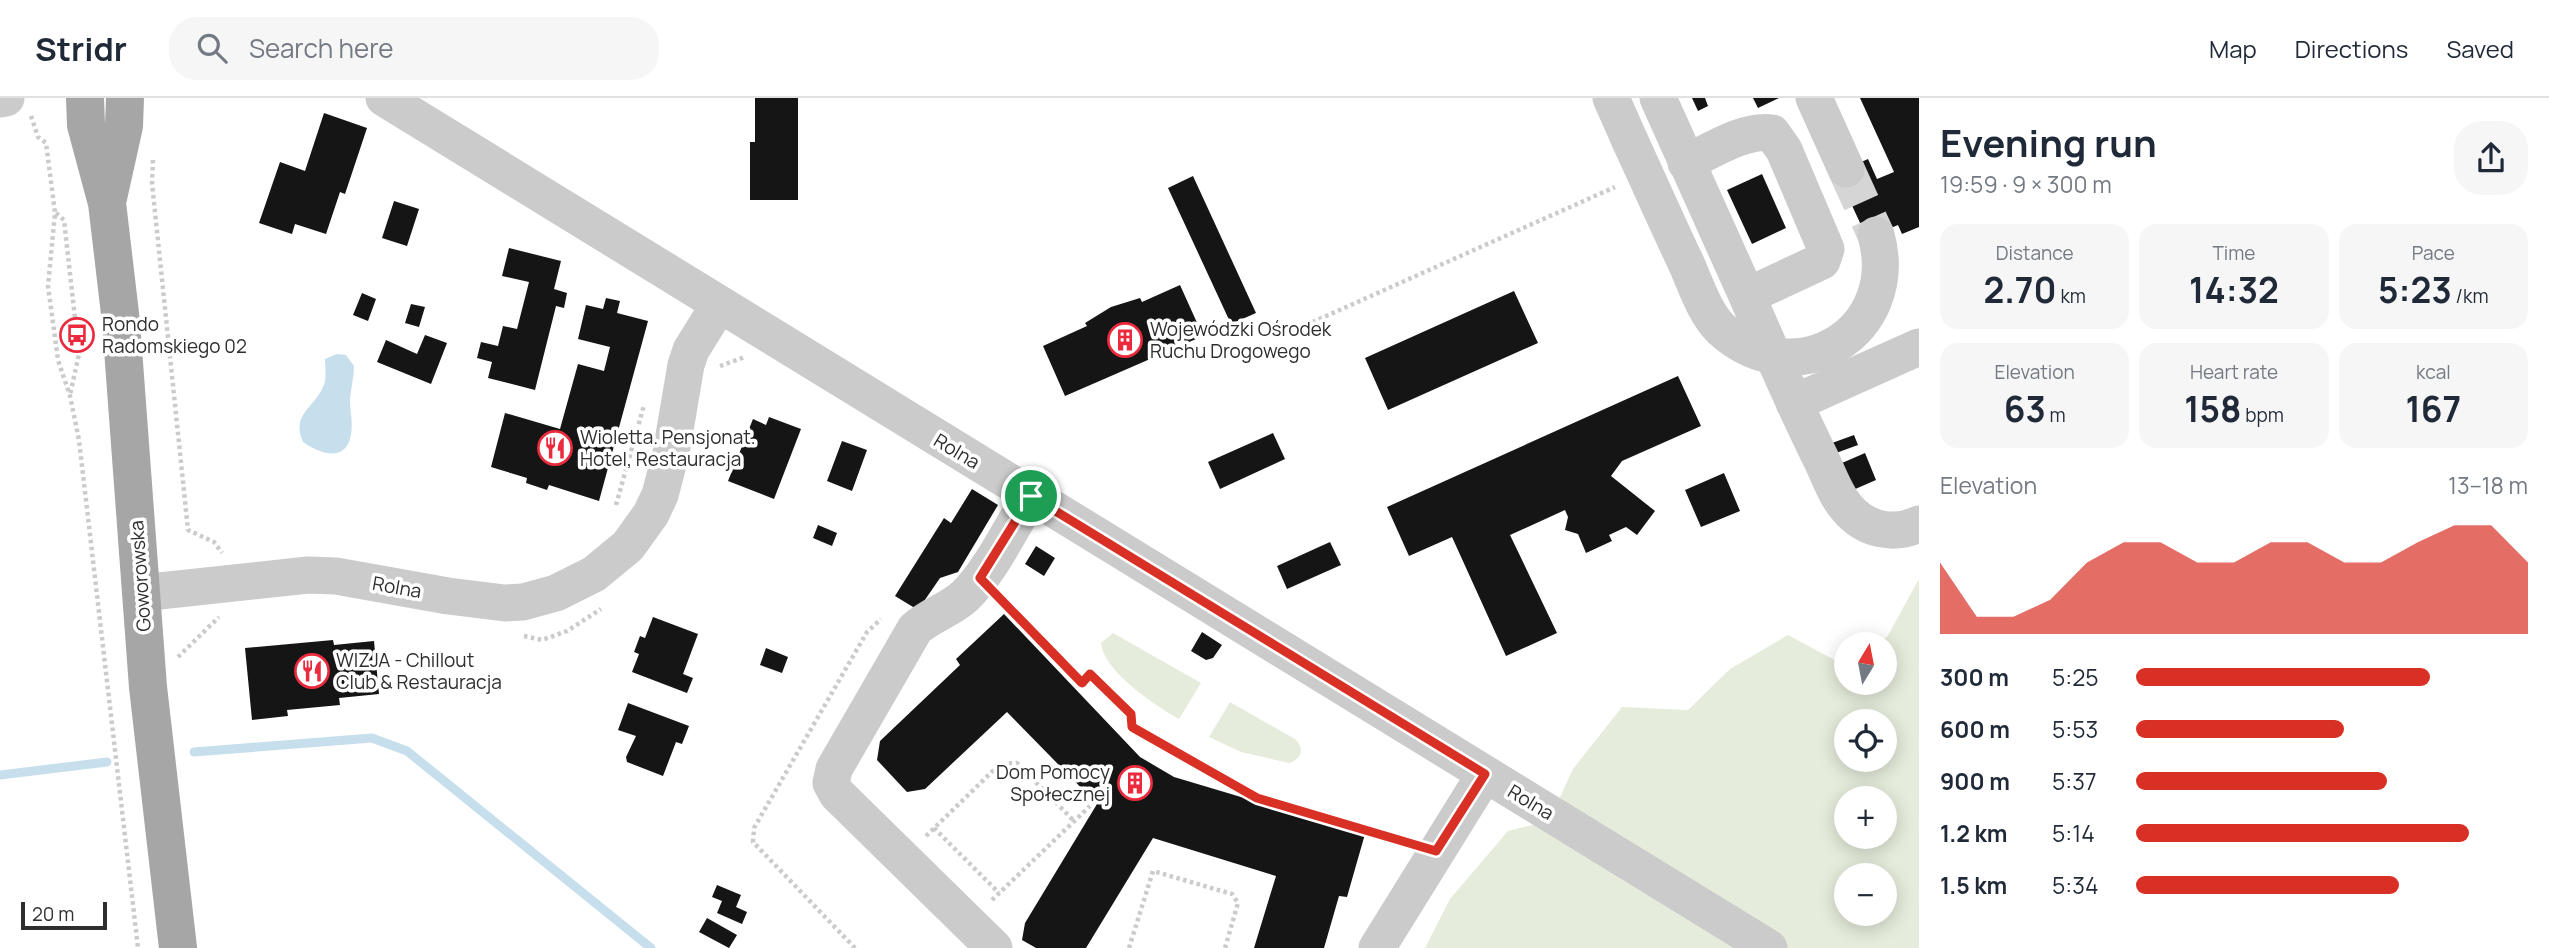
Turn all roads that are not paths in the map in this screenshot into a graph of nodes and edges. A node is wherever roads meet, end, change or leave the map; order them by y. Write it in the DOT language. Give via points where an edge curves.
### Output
graph roads {
  1 [pos="85,98"];
  2 [pos="125,98"];
  3 [pos="384,98"];
  4 [pos="1611,98"];
  5 [pos="1658,98"];
  6 [pos="1814,98"];
  7 [pos="1686,163"];
  8 [pos="1846,169"];
  9 [pos="107,204"];
  10 [pos="1875,234"];
  11 [pos="1747,296"];
  12 [pos="719,306"];
  13 [pos="1919,347"];
  14 [pos="1794,402"];
  15 [pos="1031,496"];
  16 [pos="1919,524"];
  17 [pos="141,593"];
  18 [pos="1485,774"];
  19 [pos="178,948"];
  20 [pos="994,948"];
  21 [pos="1377,948"];
  22 [pos="1769,948"];
  1 -- 9 [label="main road, Goworowska" via="86,125"];
  2 -- 9 [label="main road, Goworowska" via="124,126"];
  3 -- 12 [label="street, Rolna"];
  4 -- 10 [label="street, bridge" via="1708,312 1732,337 1765,355 1816,354 1853,334 1880,279"];
  5 -- 7 [label="street"];
  6 -- 8 [label="street"];
  7 -- 11 [label="street"];
  7 -- 11 [label="street" via="1761,132 1772,134 1784,150 1826,248 1825,256"];
  9 -- 17 [label="main road, Goworowska" via="127,370"];
  11 -- 14 [label="street"];
  12 -- 15 [label="street, Rolna"];
  12 -- 17 [label="street, Rolna" via="688,357 666,475 651,514 622,553 584,580 556,593 505,603 228,564"];
  13 -- 14 [label="street"];
  14 -- 16 [label="street" via="1845,507 1880,529 1904,530"];
  15 -- 18 [label="street, Rolna"];
  15 -- 20 [label="street" via="980,578 955,605 915,629 834,769 831,783"];
  17 -- 19 [label="main road, Goworowska"];
  18 -- 21 [label="street"];
  18 -- 22 [label="street, Rolna"];
}
